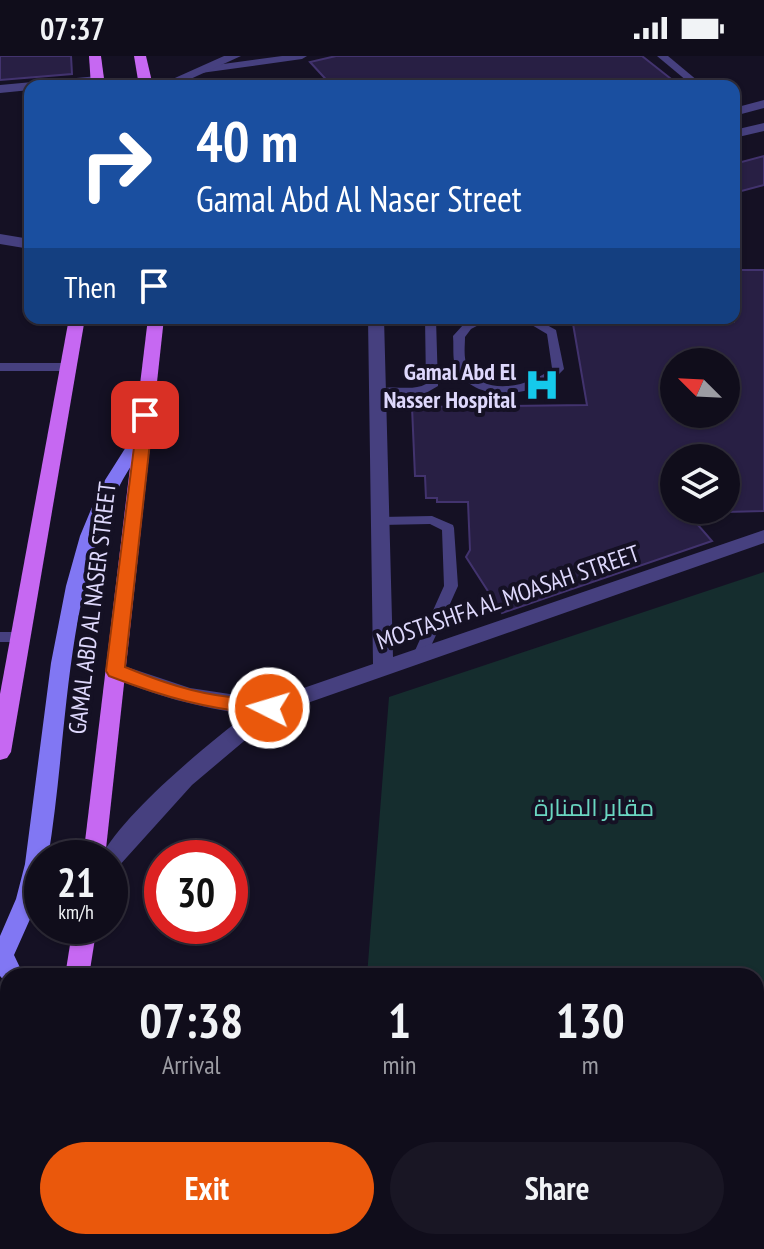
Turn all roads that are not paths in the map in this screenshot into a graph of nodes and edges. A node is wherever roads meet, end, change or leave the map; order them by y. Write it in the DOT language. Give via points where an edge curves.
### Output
graph roads {
  1 [pos="95,56"];
  2 [pos="140,56"];
  3 [pos="235,56"];
  4 [pos="302,56"];
  5 [pos="662,56"];
  6 [pos="201,70"];
  7 [pos="98,80"];
  8 [pos="145,80"];
  9 [pos="178,80"];
  10 [pos="692,80"];
  11 [pos="24,87"];
  12 [pos="0,89"];
  13 [pos="764,104"];
  14 [pos="740,110"];
  15 [pos="764,127"];
  16 [pos="740,133"];
  17 [pos="0,239"];
  18 [pos="24,243"];
  19 [pos="76,324"];
  20 [pos="155,324"];
  21 [pos="376,324"];
  22 [pos="430,324"];
  23 [pos="473,324"];
  24 [pos="537,324"];
  25 [pos="432,352"];
  26 [pos="460,352"];
  27 [pos="0,367"];
  28 [pos="70,367"];
  29 [pos="379,392"];
  30 [pos="144,432"];
  31 [pos="381,521"];
  32 [pos="764,536"];
  33 [pos="0,637"];
  34 [pos="21,637"];
  35 [pos="420,655"];
  36 [pos="383,667"];
  37 [pos="115,671"];
  38 [pos="269,708"];
  39 [pos="0,752"];
  40 [pos="96,840"];
  41 [pos="128,840"];
  42 [pos="82,944"];
  43 [pos="4,960"];
  44 [pos="78,968"];
  1 -- 7 [label="main road"];
  2 -- 8 [label="main road"];
  3 -- 6 [label="street"];
  4 -- 6 [label="lane"];
  5 -- 10 [label="lane"];
  6 -- 9 [label="street"];
  11 -- 12 [label="street"];
  13 -- 14 [label="street"];
  15 -- 16 [label="street"];
  17 -- 18 [label="street"];
  19 -- 28 [label="main road"];
  20 -- 30 [label="main road, GAMAL ABD AL NASER STREET"];
  21 -- 29 [label="street"];
  22 -- 25 [label="lane"];
  23 -- 26 [label="lane" via="459,336"];
  24 -- 26 [label="lane" via="552,332 558,369 550,379 519,389 483,384 461,367"];
  25 -- 26 [label="lane"];
  25 -- 29 [label="lane" via="432,386 427,391"];
  27 -- 28 [label="lane"];
  28 -- 34 [label="main road"];
  29 -- 31 [label="street"];
  30 -- 37 [label="main road, GAMAL ABD AL NASER STREET"];
  30 -- 43 [label="main road" via="110,486 82,558 58,687 43,821 24,908"];
  31 -- 35 [label="lane" via="432,520 448,528 451,586"];
  31 -- 36 [label="street"];
  32 -- 35 [label="street, MOSTASHFA AL MOASAH STREET"];
  33 -- 34 [label="lane"];
  34 -- 39 [label="main road"];
  35 -- 36 [label="street, MOSTASHFA AL MOASAH STREET"];
  36 -- 38 [label="street, MOSTASHFA AL MOASAH STREET"];
  37 -- 38 [label="street, MOSTASHFA AL MOASAH STREET" via="172,693"];
  37 -- 40 [label="main road, GAMAL ABD AL NASER STREET"];
  38 -- 41 [label="street, MOSTASHFA AL MOASAH STREET" via="176,787"];
  42 -- 44 [label="main road"];
}
